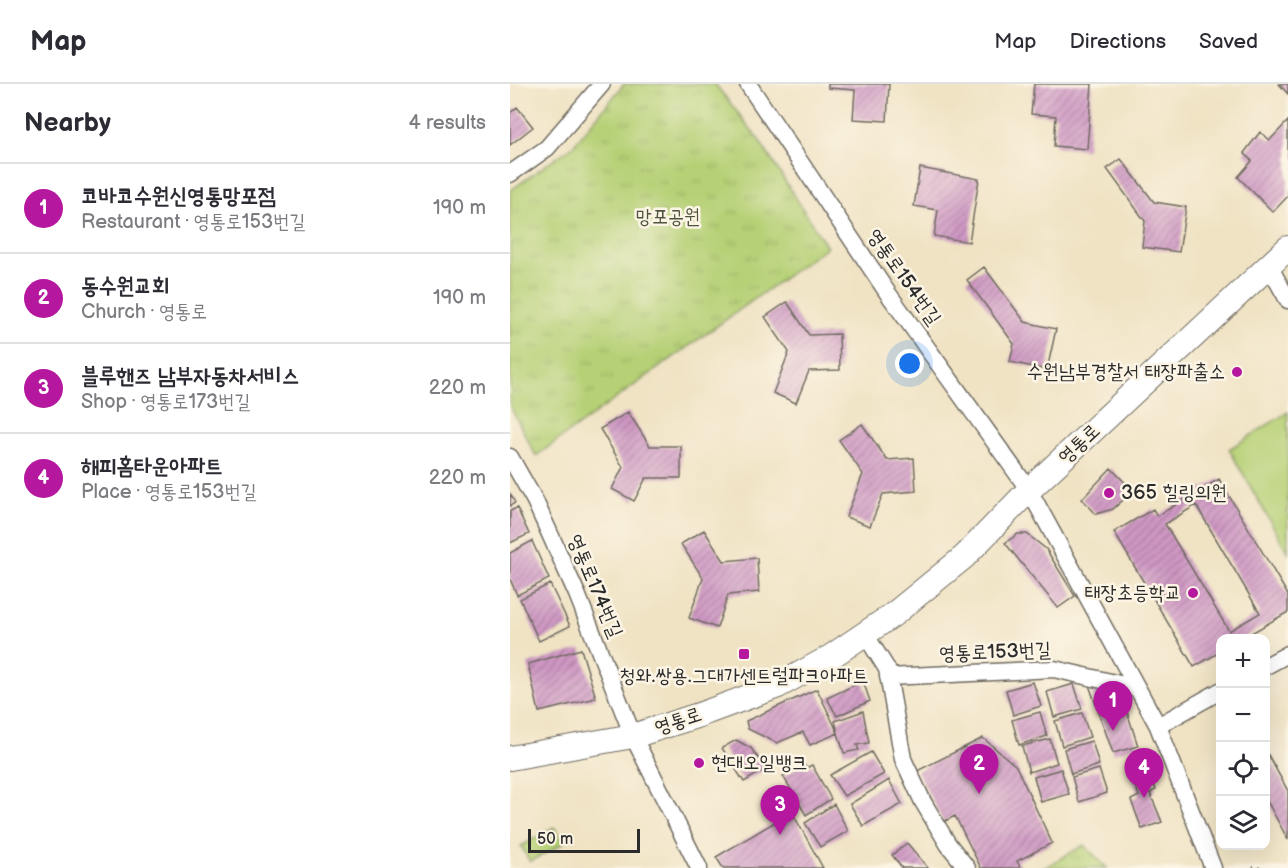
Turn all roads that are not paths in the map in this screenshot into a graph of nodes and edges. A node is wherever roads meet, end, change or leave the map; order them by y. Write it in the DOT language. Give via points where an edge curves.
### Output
graph roads {
  1 [pos="602,84"];
  2 [pos="748,84"];
  3 [pos="510,174"];
  4 [pos="1288,248"];
  5 [pos="1269,266"];
  6 [pos="1288,300"];
  7 [pos="510,457"];
  8 [pos="1029,490"];
  9 [pos="865,634"];
  10 [pos="1288,654"];
  11 [pos="1270,664"];
  12 [pos="888,677"];
  13 [pos="1137,688"];
  14 [pos="1216,694"];
  15 [pos="1158,726"];
  16 [pos="633,736"];
  17 [pos="510,758"];
  18 [pos="699,868"];
  19 [pos="967,868"];
  20 [pos="1213,868"];
  1 -- 3 [label="street" via="548,147"];
  2 -- 8 [label="street, 영통로154번길" via="887,292"];
  4 -- 5 [label="main road, 영통로"];
  5 -- 6 [label="street"];
  5 -- 8 [label="main road, 영통로"];
  7 -- 16 [label="street, 영통로174번길" via="535,501 577,594"];
  8 -- 9 [label="main road, 영통로" via="964,557"];
  8 -- 13 [label="street"];
  9 -- 12 [label="street"];
  9 -- 16 [label="main road, 영통로" via="778,686"];
  10 -- 11 [label="street"];
  12 -- 13 [label="street, 영통로153번길" via="1054,669"];
  12 -- 19 [label="street" via="903,759 923,802"];
  13 -- 15 [label="street"];
  14 -- 15 [label="street"];
  15 -- 20 [label="street"];
  16 -- 17 [label="main road, 영통로"];
  16 -- 18 [label="street, 영통로174번길"];
}
